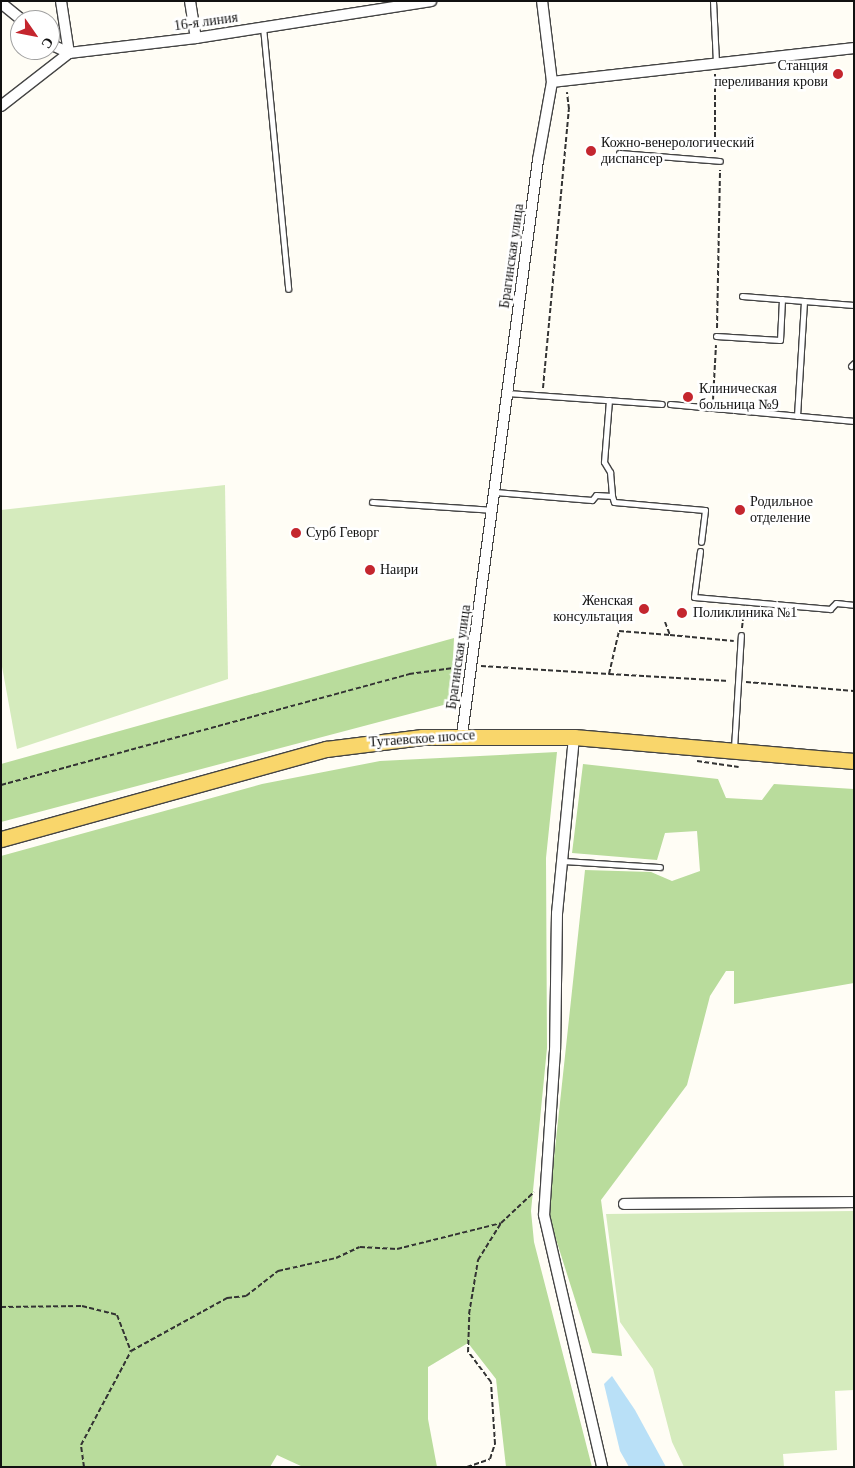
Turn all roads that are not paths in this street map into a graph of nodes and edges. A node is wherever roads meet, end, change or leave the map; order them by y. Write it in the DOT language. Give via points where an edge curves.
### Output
graph roads {
  1 [pos="61,1"];
  2 [pos="190,1"];
  3 [pos="431,1"];
  4 [pos="542,1"];
  5 [pos="713,1"];
  6 [pos="263,28"];
  7 [pos="196,38"];
  8 [pos="854,48"];
  9 [pos="60,49"];
  10 [pos="69,53"];
  11 [pos="716,62"];
  12 [pos="552,82"];
  13 [pos="1,106"];
  14 [pos="619,153"];
  15 [pos="720,161"];
  16 [pos="288,289"];
  17 [pos="742,296"];
  18 [pos="782,299"];
  19 [pos="804,301"];
  20 [pos="854,305"];
  21 [pos="716,336"];
  22 [pos="507,393"];
  23 [pos="609,400"];
  24 [pos="662,404"];
  25 [pos="670,404"];
  26 [pos="797,416"];
  27 [pos="854,420"];
  28 [pos="495,492"];
  29 [pos="612,496"];
  30 [pos="372,502"];
  31 [pos="493,510"];
  32 [pos="701,542"];
  33 [pos="700,551"];
  34 [pos="854,605"];
  35 [pos="741,635"];
  36 [pos="462,734"];
  37 [pos="574,737"];
  38 [pos="734,751"];
  39 [pos="854,761"];
  40 [pos="1,839"];
  41 [pos="562,861"];
  42 [pos="660,867"];
  43 [pos="854,1202"];
  44 [pos="624,1204"];
  45 [pos="602,1467"];
  1 -- 10 [label="street"];
  2 -- 7 [label="street"];
  3 -- 6 [label="street, 16-я линия"];
  4 -- 12 [label="street, Брагинская улица"];
  5 -- 11 [label="lane"];
  6 -- 7 [label="street, 16-я линия"];
  6 -- 16 [label="lane"];
  7 -- 10 [label="street, 16-я линия"];
  8 -- 11 [label="street"];
  9 -- 10 [label="street"];
  10 -- 13 [label="street"];
  11 -- 12 [label="street"];
  12 -- 22 [label="street, Брагинская улица" via="538,160"];
  14 -- 15 [label="lane"];
  17 -- 18 [label="lane"];
  18 -- 19 [label="lane"];
  18 -- 21 [label="lane" via="780,340"];
  19 -- 20 [label="lane"];
  19 -- 26 [label="lane"];
  22 -- 23 [label="lane"];
  22 -- 28 [label="street, Брагинская улица"];
  23 -- 24 [label="lane"];
  23 -- 29 [label="lane" via="604,462 610,472"];
  25 -- 26 [label="lane"];
  26 -- 27 [label="lane"];
  28 -- 29 [label="lane" via="592,500 596,495"];
  28 -- 31 [label="street, Брагинская улица"];
  29 -- 32 [label="lane" via="614,502 705,510"];
  30 -- 31 [label="lane"];
  31 -- 36 [label="street, Брагинская улица"];
  33 -- 34 [label="lane" via="694,597 830,609 836,603"];
  35 -- 38 [label="lane"];
  36 -- 37 [label="main road, Тутаевское шоссе"];
  36 -- 40 [label="main road, Тутаевское шоссе" via="326,749"];
  37 -- 38 [label="main road, Тутаевское шоссе"];
  37 -- 41 [label="street"];
  38 -- 39 [label="main road, Тутаевское шоссе"];
  41 -- 42 [label="lane"];
  41 -- 45 [label="street" via="557,913 555,1050 544,1215"];
  43 -- 44 [label="street"];
}
